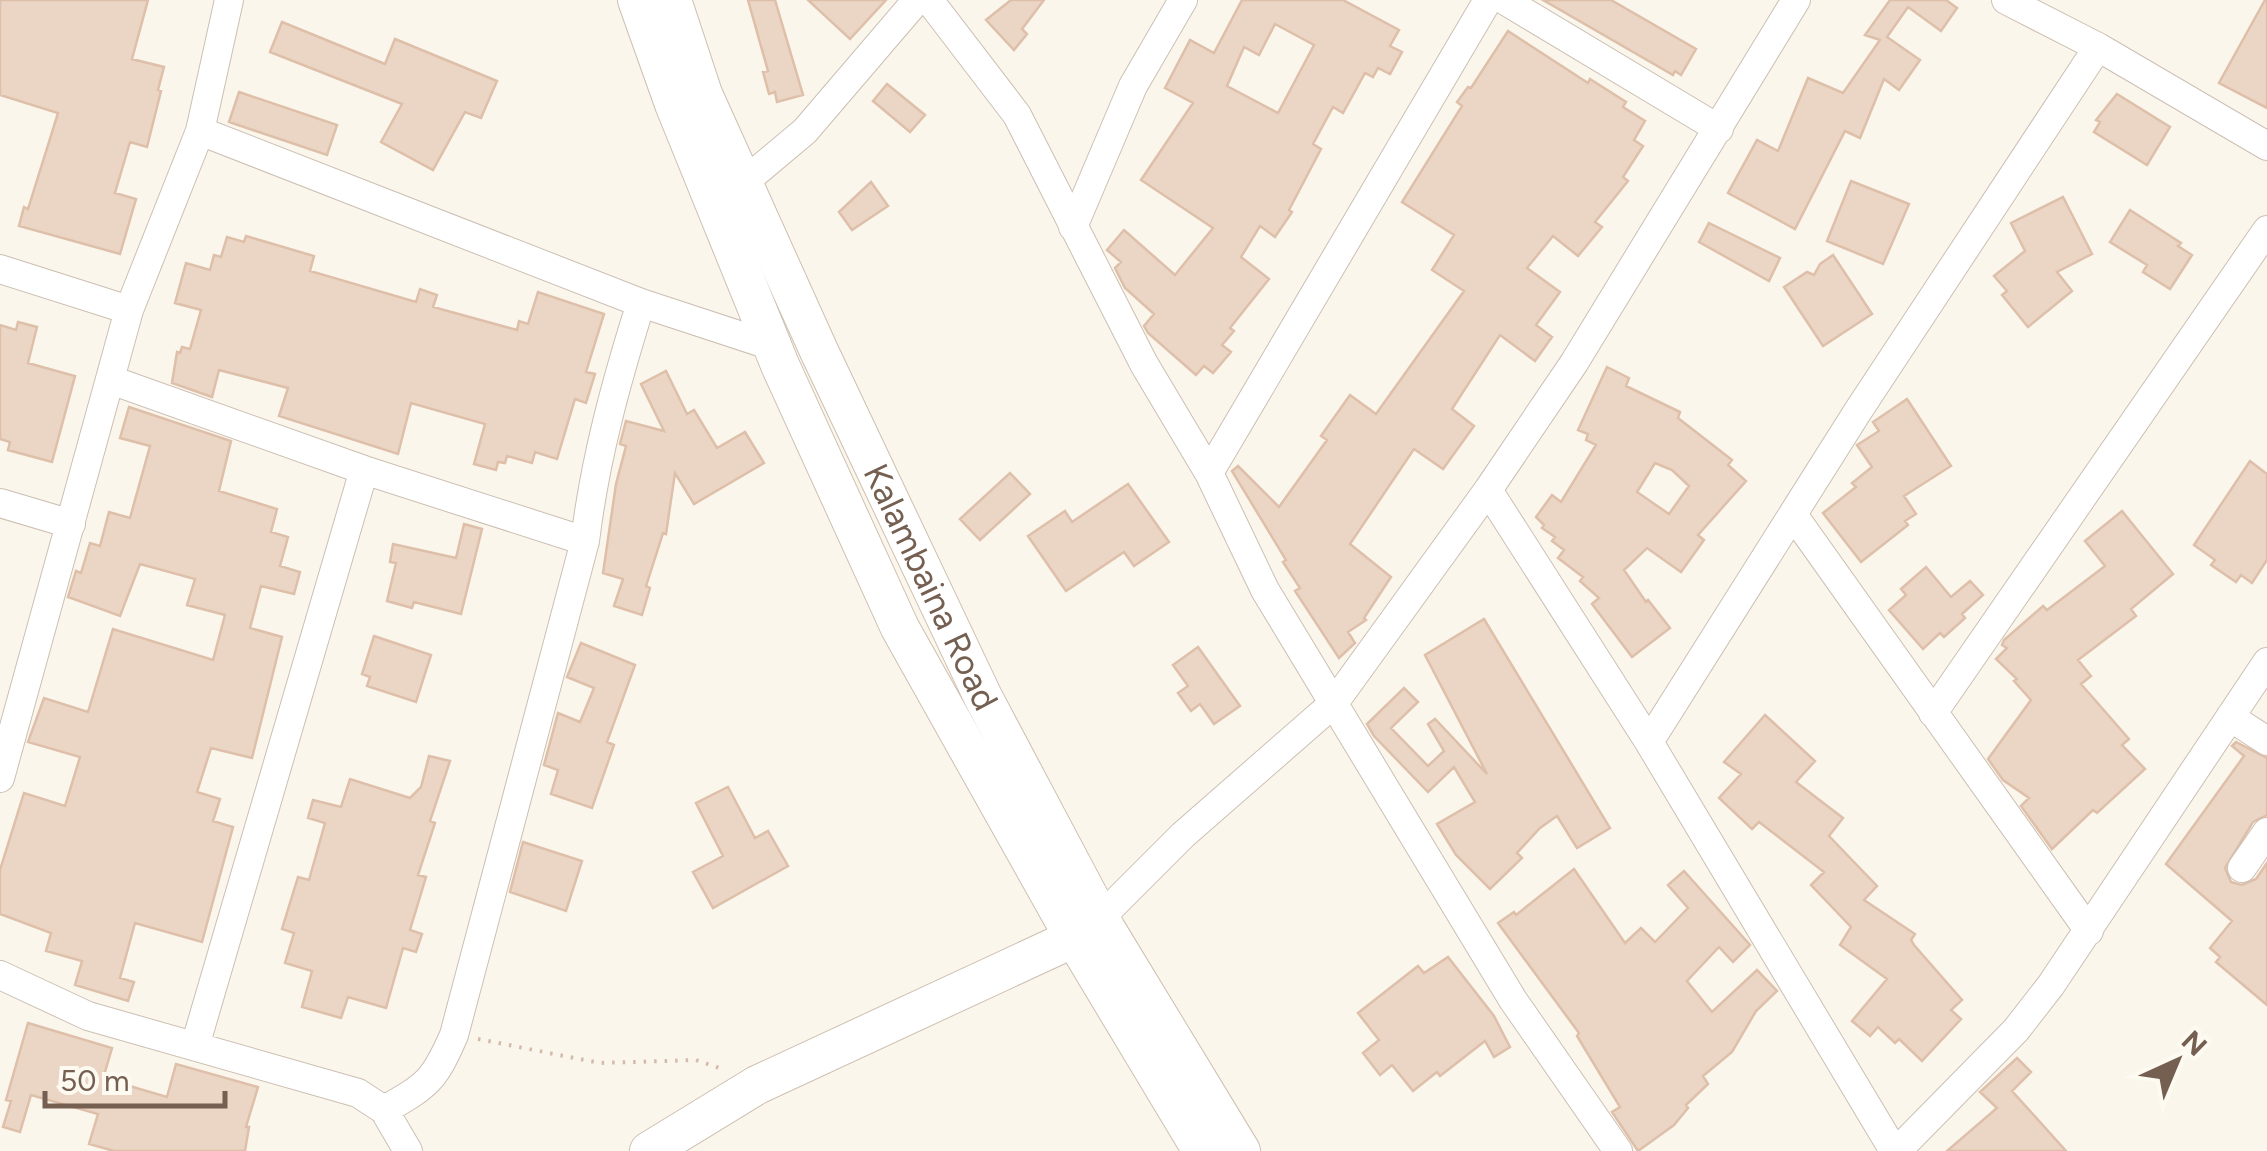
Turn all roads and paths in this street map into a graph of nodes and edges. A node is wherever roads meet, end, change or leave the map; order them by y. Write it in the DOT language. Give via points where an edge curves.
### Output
graph roads {
  1 [pos="229,0"];
  2 [pos="637,0"];
  3 [pos="672,0"];
  4 [pos="917,0"];
  5 [pos="929,0"];
  6 [pos="1183,0"];
  7 [pos="1488,0"];
  8 [pos="1504,0"];
  9 [pos="1796,0"];
  10 [pos="2006,0"];
  11 [pos="2098,47"];
  12 [pos="1720,129"];
  13 [pos="200,131"];
  14 [pos="2267,146"];
  15 [pos="744,183"];
  16 [pos="1073,227"];
  17 [pos="2267,230"];
  18 [pos="0,269"];
  19 [pos="641,304"];
  20 [pos="129,310"];
  21 [pos="772,346"];
  22 [pos="112,380"];
  23 [pos="364,470"];
  24 [pos="1209,473"];
  25 [pos="1488,490"];
  26 [pos="0,502"];
  27 [pos="1794,516"];
  28 [pos="71,524"];
  29 [pos="585,541"];
  30 [pos="2267,662"];
  31 [pos="1334,703"];
  32 [pos="1933,713"];
  33 [pos="2230,717"];
  34 [pos="2267,741"];
  35 [pos="1649,742"];
  36 [pos="0,778"];
  37 [pos="2267,832"];
  38 [pos="2242,868"];
  39 [pos="1094,928"];
  40 [pos="2089,931"];
  41 [pos="0,976"];
  42 [pos="454,1034"];
  43 [pos="195,1046"];
  44 [pos="757,1086"];
  45 [pos="384,1110"];
  46 [pos="408,1151"];
  47 [pos="649,1151"];
  48 [pos="1202,1151"];
  49 [pos="1241,1151"];
  50 [pos="1618,1151"];
  51 [pos="1896,1151"];
  1 -- 13 [label="street"];
  2 -- 21 [label="main road, Kalambaina Road"];
  3 -- 15 [label="main road, Kalambaina Road" via="703,94"];
  4 -- 15 [label="street" via="805,131"];
  5 -- 16 [label="street" via="1018,115"];
  6 -- 16 [label="street" via="1133,86"];
  7 -- 24 [label="street"];
  8 -- 12 [label="street"];
  9 -- 12 [label="street"];
  10 -- 11 [label="street"];
  11 -- 14 [label="street"];
  11 -- 27 [label="street"];
  12 -- 25 [label="street"];
  13 -- 19 [label="street"];
  13 -- 20 [label="street"];
  15 -- 39 [label="main road, Kalambaina Road"];
  16 -- 24 [label="street"];
  17 -- 32 [label="street"];
  18 -- 20 [label="street"];
  19 -- 21 [label="street"];
  19 -- 29 [label="street" via="611,401"];
  20 -- 22 [label="street"];
  21 -- 39 [label="main road, Kalambaina Road" via="900,628"];
  22 -- 23 [label="street"];
  22 -- 28 [label="street"];
  23 -- 29 [label="street"];
  23 -- 43 [label="street"];
  24 -- 31 [label="street" via="1265,590"];
  25 -- 31 [label="street"];
  25 -- 35 [label="street"];
  26 -- 28 [label="street"];
  27 -- 32 [label="street"];
  27 -- 35 [label="street"];
  28 -- 36 [label="street"];
  29 -- 42 [label="street"];
  30 -- 33 [label="street"];
  31 -- 39 [label="street" via="1183,835"];
  31 -- 50 [label="street" via="1513,1000"];
  32 -- 40 [label="street"];
  33 -- 34 [label="street"];
  33 -- 40 [label="street"];
  35 -- 51 [label="street"];
  37 -- 38 [label="street"];
  39 -- 44 [label="main road"];
  39 -- 48 [label="main road, Kalambaina Road"];
  39 -- 49 [label="main road, Kalambaina Road"];
  40 -- 51 [label="street" via="2016,1030"];
  41 -- 43 [label="street" via="88,1016"];
  42 -- 44 [label="path" via="600,1063 696,1060"];
  42 -- 45 [label="street" via="424,1087"];
  43 -- 45 [label="street" via="358,1093"];
  44 -- 47 [label="main road"];
  45 -- 46 [label="street"];
}
